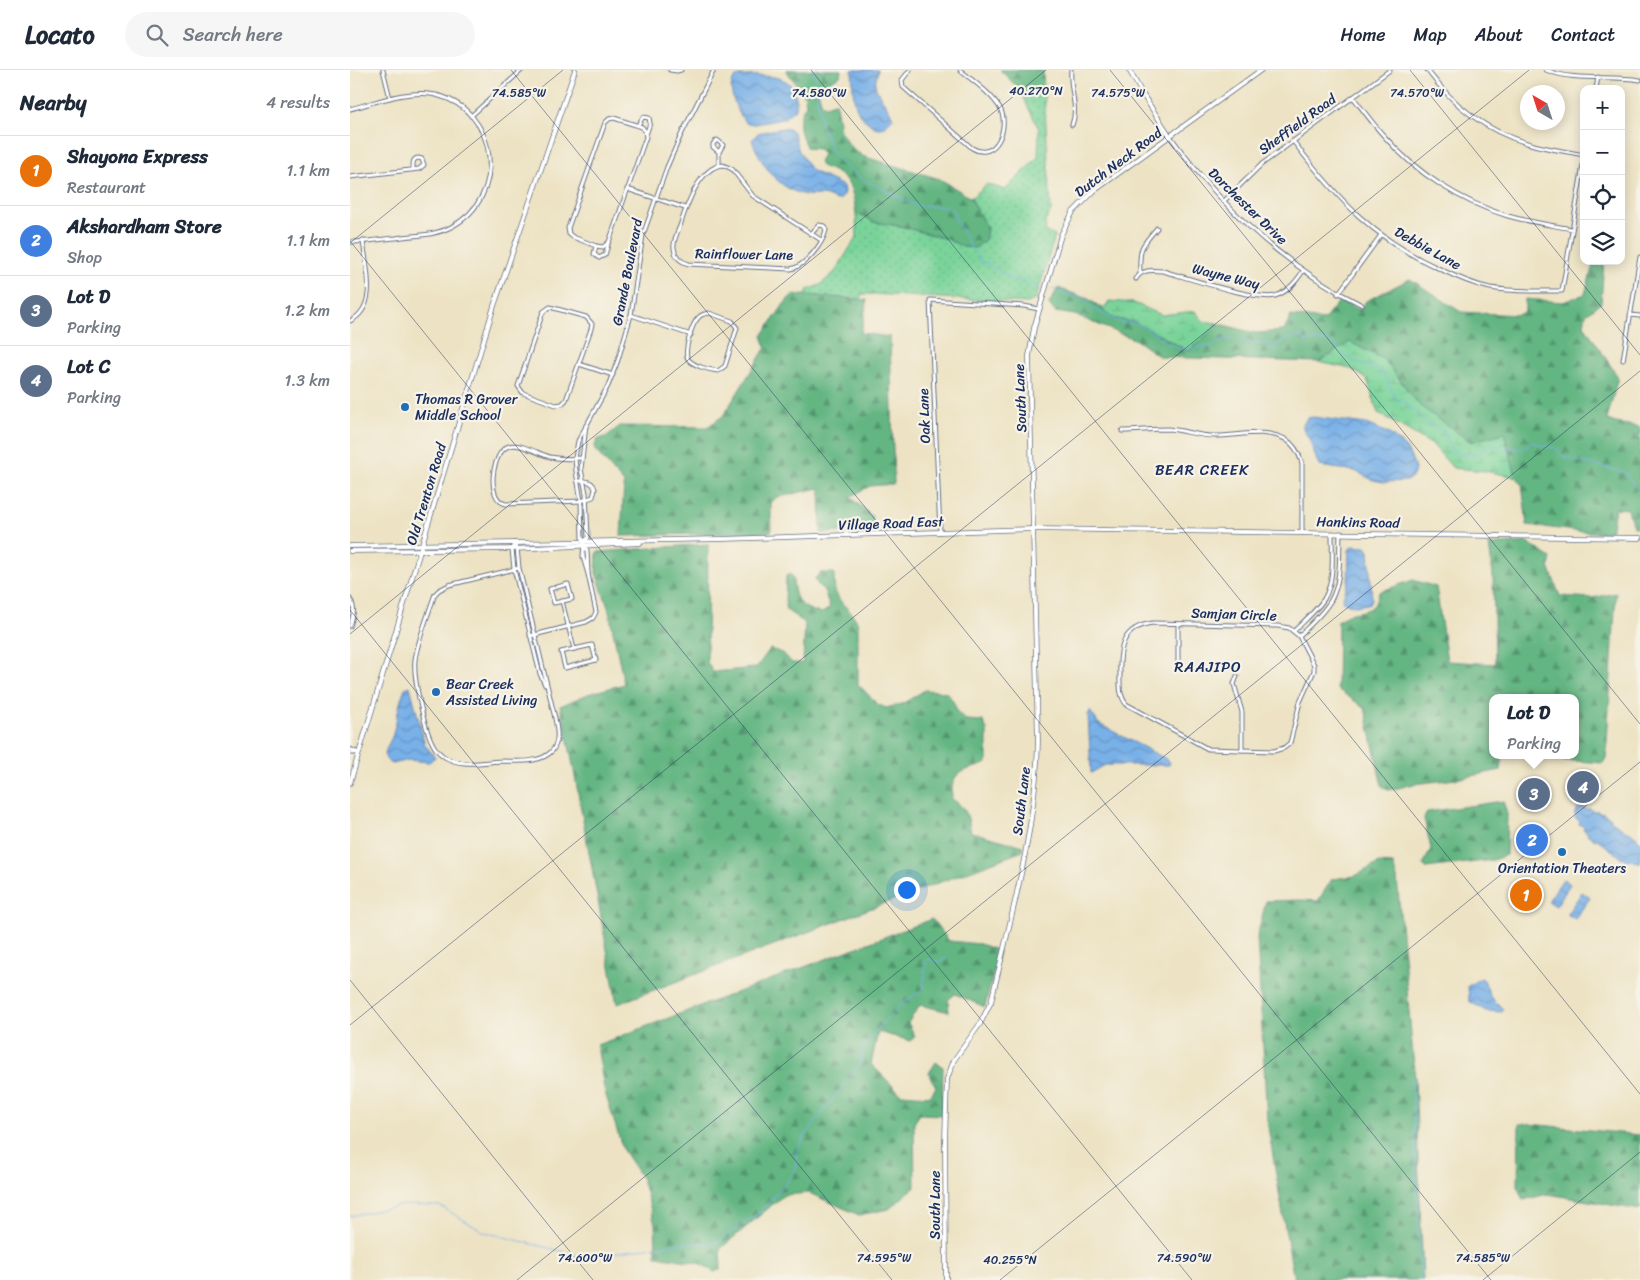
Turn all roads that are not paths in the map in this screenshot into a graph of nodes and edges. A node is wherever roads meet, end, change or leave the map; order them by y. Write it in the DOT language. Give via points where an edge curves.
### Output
graph roads {
  1 [pos="383,70"];
  2 [pos="522,70"];
  3 [pos="575,70"];
  4 [pos="670,70"];
  5 [pos="680,70"];
  6 [pos="714,70"];
  7 [pos="910,70"];
  8 [pos="960,70"];
  9 [pos="1071,70"];
  10 [pos="1130,70"];
  11 [pos="1260,70"];
  12 [pos="1390,70"];
  13 [pos="1427,70"];
  14 [pos="1546,70"];
  15 [pos="1598,77"];
  16 [pos="1640,80"];
  17 [pos="1597,85"];
  18 [pos="1353,97"];
  19 [pos="390,98"];
  20 [pos="350,108"];
  21 [pos="472,116"];
  22 [pos="638,125"];
  23 [pos="1072,125"];
  24 [pos="1170,136"];
  25 [pos="646,137"];
  26 [pos="1293,142"];
  27 [pos="719,152"];
  28 [pos="1580,154"];
  29 [pos="719,165"];
  30 [pos="413,170"];
  31 [pos="1581,175"];
  32 [pos="350,177"];
  33 [pos="627,189"];
  34 [pos="655,199"];
  35 [pos="1224,201"];
  36 [pos="685,208"];
  37 [pos="1157,228"];
  38 [pos="1572,228"];
  39 [pos="811,234"];
  40 [pos="1381,235"];
  41 [pos="821,240"];
  42 [pos="363,241"];
  43 [pos="350,242"];
  44 [pos="609,242"];
  45 [pos="596,246"];
  46 [pos="1640,257"];
  47 [pos="1303,270"];
  48 [pos="1140,273"];
  49 [pos="1136,279"];
  50 [pos="1338,294"];
  51 [pos="1362,306"];
  52 [pos="1039,309"];
  53 [pos="631,315"];
  54 [pos="1630,315"];
  55 [pos="1640,316"];
  56 [pos="350,321"];
  57 [pos="691,334"];
  58 [pos="1623,360"];
  59 [pos="579,364"];
  60 [pos="613,375"];
  61 [pos="586,424"];
  62 [pos="1122,431"];
  63 [pos="576,458"];
  64 [pos="581,458"];
  65 [pos="581,481"];
  66 [pos="585,500"];
  67 [pos="581,501"];
  68 [pos="1034,529"];
  69 [pos="1076,530"];
  70 [pos="940,532"];
  71 [pos="1302,533"];
  72 [pos="1332,533"];
  73 [pos="1340,533"];
  74 [pos="1640,538"];
  75 [pos="514,543"];
  76 [pos="585,543"];
  77 [pos="350,546"];
  78 [pos="421,548"];
  79 [pos="517,548"];
  80 [pos="512,549"];
  81 [pos="350,551"];
  82 [pos="1332,562"];
  83 [pos="1339,562"];
  84 [pos="519,568"];
  85 [pos="514,569"];
  86 [pos="588,574"];
  87 [pos="350,599"];
  88 [pos="562,601"];
  89 [pos="1178,624"];
  90 [pos="350,626"];
  91 [pos="569,626"];
  92 [pos="1294,631"];
  93 [pos="532,635"];
  94 [pos="1299,636"];
  95 [pos="574,649"];
  96 [pos="1178,666"];
  97 [pos="1237,676"];
  98 [pos="350,749"];
  99 [pos="1242,750"];
  100 [pos="350,753"];
  101 [pos="359,753"];
  102 [pos="350,783"];
  103 [pos="946,1280"];
  1 -- 19 [label="street"];
  2 -- 21 [label="street"];
  3 -- 78 [label="main road, Old Trenton Road" via="506,269"];
  4 -- 5 [label="street"];
  6 -- 34 [label="street, Grande Boulevard" via="681,135"];
  7 -- 8 [label="street" via="902,80 904,87 972,148 986,152 1002,134 1004,125 1000,109 994,99"];
  9 -- 23 [label="street" via="1075,108"];
  10 -- 24 [label="main road, Dorchester Drive"];
  11 -- 24 [label="main road, Dutch Neck Road"];
  12 -- 18 [label="street, Sheffield Road"];
  13 -- 28 [label="street" via="1458,104 1490,127 1526,143"];
  14 -- 15 [label="street" via="1571,76"];
  15 -- 16 [label="street"];
  15 -- 17 [label="street"];
  18 -- 26 [label="street, Sheffield Road"];
  18 -- 38 [label="street" via="1400,153 1449,190 1508,216"];
  19 -- 20 [label="street"];
  19 -- 21 [label="street" via="413,94 438,96"];
  21 -- 42 [label="street" via="487,143 490,168 485,190 471,212 439,232"];
  22 -- 25 [label="street" via="646,131"];
  22 -- 25 [label="street" via="643,117 649,118"];
  22 -- 45 [label="street" via="614,118 607,121 572,216 568,228 571,236"];
  24 -- 35 [label="street, Dorchester Drive"];
  24 -- 52 [label="main road, Dutch Neck Road" via="1088,196 1073,212 1061,235"];
  25 -- 33 [label="street"];
  26 -- 35 [label="street, Sheffield Road" via="1251,173"];
  26 -- 40 [label="street, Debbie Lane" via="1341,200"];
  27 -- 29 [label="street"];
  29 -- 36 [label="street, Rainflower Lane" via="700,182"];
  29 -- 39 [label="street, Rainflower Lane" via="732,169 753,196"];
  30 -- 30 [label="street" via="423,167 422,159 414,159"];
  30 -- 32 [label="street"];
  31 -- 38 [label="street"];
  33 -- 34 [label="street"];
  33 -- 44 [label="street"];
  34 -- 36 [label="street"];
  34 -- 53 [label="street, Grande Boulevard" via="640,249"];
  35 -- 47 [label="street, Dorchester Drive" via="1263,239"];
  36 -- 41 [label="street, Rainflower Lane" via="674,247 678,258 688,264 791,269 808,260"];
  37 -- 48 [label="street" via="1141,249"];
  38 -- 40 [label="street, Debbie Lane" via="1562,291 1504,290 1471,283 1424,262"];
  39 -- 41 [label="street, Rainflower Lane"];
  39 -- 41 [label="street" via="817,226 824,226 826,232"];
  40 -- 50 [label="street"];
  42 -- 43 [label="street"];
  42 -- 56 [label="street" via="368,299 362,313"];
  44 -- 45 [label="street" via="603,247"];
  44 -- 45 [label="street" via="601,258 594,254"];
  46 -- 54 [label="street"];
  47 -- 48 [label="street, Wayne Way" via="1288,289 1268,297 1163,271"];
  47 -- 50 [label="street, Dorchester Drive"];
  48 -- 49 [label="street"];
  50 -- 51 [label="street, Dorchester Drive"];
  52 -- 68 [label="main road, South Lane" via="1029,356"];
  52 -- 70 [label="street, Oak Lane" via="930,300"];
  53 -- 57 [label="street"];
  53 -- 60 [label="street, Grande Boulevard"];
  54 -- 55 [label="street"];
  54 -- 58 [label="street"];
  57 -- 57 [label="street" via="686,352 690,362 715,371 723,368 737,331 734,323 709,313 702,314"];
  59 -- 59 [label="street" via="591,321 563,309 547,308 518,381 519,389 554,405 562,404"];
  59 -- 60 [label="street"];
  60 -- 61 [label="street, Grande Boulevard"];
  61 -- 63 [label="street, Grande Boulevard" via="578,441"];
  61 -- 64 [label="street, Grande Boulevard"];
  62 -- 71 [label="street" via="1168,429 1203,436 1251,434 1286,439 1295,447 1302,463"];
  63 -- 64 [label="street"];
  63 -- 65 [label="street, Grande Boulevard" via="576,470"];
  63 -- 67 [label="street" via="551,457 516,445 509,446 498,459 494,488 496,498 504,504"];
  64 -- 65 [label="street, Grande Boulevard"];
  65 -- 66 [label="street, Grande Boulevard"];
  65 -- 66 [label="street" via="590,482 595,489 593,497"];
  65 -- 67 [label="street, Grande Boulevard"];
  66 -- 67 [label="street"];
  66 -- 76 [label="street, Grande Boulevard" via="588,538"];
  67 -- 76 [label="street, Grande Boulevard" via="582,538"];
  68 -- 69 [label="main road, Village Road East"];
  68 -- 70 [label="main road, Village Road East"];
  68 -- 103 [label="main road, South Lane" via="1037,771 1025,854 990,1002 980,1024 948,1073"];
  69 -- 71 [label="main road, Hankins Road"];
  70 -- 76 [label="main road, Village Road East"];
  71 -- 72 [label="main road, Hankins Road"];
  72 -- 73 [label="main road, Hankins Road"];
  72 -- 82 [label="street"];
  73 -- 74 [label="main road, Hankins Road"];
  73 -- 83 [label="street"];
  75 -- 76 [label="main road, Village Road East"];
  75 -- 78 [label="main road, Village Road East"];
  75 -- 79 [label="street"];
  75 -- 80 [label="street"];
  76 -- 79 [label="main road, Village Road East"];
  76 -- 86 [label="street"];
  76 -- 86 [label="street" via="583,557"];
  77 -- 78 [label="main road, Village Road East"];
  78 -- 80 [label="main road, Village Road East"];
  78 -- 81 [label="main road, Village Road East"];
  78 -- 101 [label="main road, Old Trenton Road"];
  79 -- 80 [label="main road, Village Road East"];
  79 -- 84 [label="street"];
  80 -- 85 [label="street"];
  82 -- 83 [label="street"];
  82 -- 92 [label="street" via="1330,583 1323,599"];
  83 -- 94 [label="street" via="1337,584 1331,600"];
  84 -- 85 [label="street"];
  84 -- 93 [label="street"];
  85 -- 93 [label="street"];
  85 -- 93 [label="street" via="449,585 435,594 415,662 415,675 433,744 441,754 461,762 541,758 550,752 558,737"];
  86 -- 91 [label="street" via="596,612 590,620"];
  87 -- 90 [label="street" via="354,611"];
  88 -- 88 [label="street" via="554,603 550,589 568,584 572,599"];
  88 -- 91 [label="street"];
  89 -- 92 [label="street, Samjan Circle" via="1278,626"];
  89 -- 96 [label="street"];
  89 -- 99 [label="street, Samjan Circle" via="1147,624 1134,629 1125,638 1120,656 1123,700 1131,708 1208,749"];
  91 -- 93 [label="street"];
  91 -- 95 [label="street"];
  92 -- 94 [label="street, Samjan Circle"];
  94 -- 99 [label="street, Samjan Circle" via="1314,671 1300,702 1290,743 1279,750"];
  95 -- 95 [label="street" via="592,645 596,660 565,668 561,652"];
  97 -- 99 [label="street" via="1234,684 1242,712"];
  98 -- 101 [label="street"];
  100 -- 101 [label="street"];
  101 -- 102 [label="main road, Old Trenton Road"];
}
